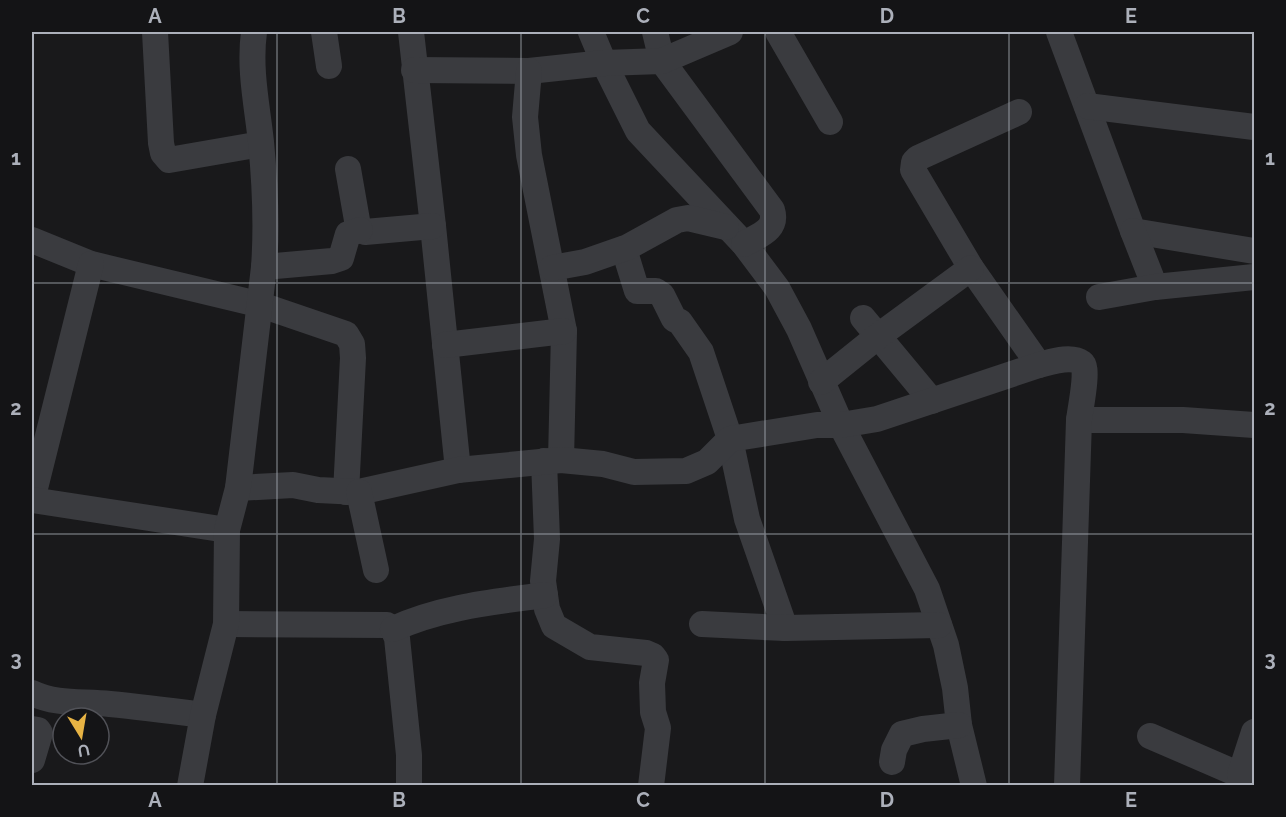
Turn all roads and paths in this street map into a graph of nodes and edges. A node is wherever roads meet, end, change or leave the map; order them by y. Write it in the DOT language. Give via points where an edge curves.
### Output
graph roads {
  1 [pos="155,32"];
  2 [pos="254,32"];
  3 [pos="324,32"];
  4 [pos="411,32"];
  5 [pos="591,32"];
  6 [pos="655,32"];
  7 [pos="730,32"];
  8 [pos="778,32"];
  9 [pos="1059,32"];
  10 [pos="662,61"];
  11 [pos="603,63"];
  12 [pos="329,66"];
  13 [pos="414,70"];
  14 [pos="529,72"];
  15 [pos="1087,106"];
  16 [pos="1019,112"];
  17 [pos="830,122"];
  18 [pos="1254,127"];
  19 [pos="261,144"];
  20 [pos="348,169"];
  21 [pos="433,226"];
  22 [pos="360,230"];
  23 [pos="1133,231"];
  24 [pos="735,235"];
  25 [pos="32,240"];
  26 [pos="624,249"];
  27 [pos="1254,251"];
  28 [pos="91,264"];
  29 [pos="264,267"];
  30 [pos="552,267"];
  31 [pos="971,268"];
  32 [pos="1254,277"];
  33 [pos="1155,287"];
  34 [pos="1099,297"];
  35 [pos="258,304"];
  36 [pos="870,328"];
  37 [pos="564,332"];
  38 [pos="445,345"];
  39 [pos="1039,365"];
  40 [pos="821,382"];
  41 [pos="932,400"];
  42 [pos="1079,420"];
  43 [pos="1254,424"];
  44 [pos="841,425"];
  45 [pos="730,439"];
  46 [pos="552,461"];
  47 [pos="458,470"];
  48 [pos="238,488"];
  49 [pos="352,492"];
  50 [pos="32,500"];
  51 [pos="227,530"];
  52 [pos="376,570"];
  53 [pos="545,595"];
  54 [pos="226,624"];
  55 [pos="702,624"];
  56 [pos="939,625"];
  57 [pos="785,628"];
  58 [pos="393,629"];
  59 [pos="32,693"];
  60 [pos="203,715"];
  61 [pos="959,725"];
  62 [pos="32,729"];
  63 [pos="1254,732"];
  64 [pos="1150,736"];
  65 [pos="32,760"];
  66 [pos="892,762"];
  67 [pos="1247,778"];
  68 [pos="190,786"];
  69 [pos="410,786"];
  70 [pos="651,786"];
  71 [pos="974,786"];
  72 [pos="1067,786"];
  1 -- 19 [label="street" via="161,142 169,160"];
  2 -- 19 [label="street" via="252,70"];
  3 -- 12 [label="street"];
  4 -- 13 [label="street"];
  5 -- 11 [label="street"];
  6 -- 10 [label="street"];
  7 -- 10 [label="street"];
  8 -- 17 [label="street"];
  9 -- 15 [label="street"];
  10 -- 11 [label="street"];
  10 -- 24 [label="street" via="772,210 773,223 764,232"];
  11 -- 14 [label="street"];
  11 -- 24 [label="street" via="638,131"];
  13 -- 14 [label="street"];
  13 -- 21 [label="street"];
  14 -- 30 [label="street" via="525,117 529,155"];
  15 -- 18 [label="street"];
  15 -- 23 [label="street"];
  16 -- 31 [label="street" via="918,158 913,165"];
  19 -- 29 [label="street"];
  20 -- 22 [label="street"];
  21 -- 22 [label="street"];
  21 -- 38 [label="street"];
  22 -- 29 [label="street" via="348,234 341,258"];
  23 -- 27 [label="street"];
  23 -- 33 [label="street"];
  24 -- 26 [label="street" via="688,218"];
  24 -- 40 [label="street" via="777,288"];
  25 -- 28 [label="street"];
  26 -- 30 [label="street" via="585,262"];
  26 -- 45 [label="street" via="637,291 656,291 662,295 674,319 701,352"];
  28 -- 35 [label="street"];
  28 -- 50 [label="street"];
  29 -- 35 [label="street"];
  30 -- 37 [label="street"];
  31 -- 36 [label="street"];
  31 -- 39 [label="street"];
  32 -- 33 [label="street"];
  33 -- 34 [label="street"];
  35 -- 48 [label="street"];
  35 -- 49 [label="street" via="350,338"];
  36 -- 40 [label="street"];
  36 -- 41 [label="street"];
  37 -- 38 [label="street"];
  37 -- 46 [label="street"];
  38 -- 47 [label="street"];
  39 -- 41 [label="street"];
  39 -- 42 [label="street" via="1067,360 1084,367"];
  40 -- 44 [label="street"];
  41 -- 44 [label="street" via="878,419"];
  42 -- 43 [label="street"];
  42 -- 72 [label="street"];
  44 -- 45 [label="street"];
  44 -- 56 [label="street" via="927,589"];
  45 -- 46 [label="street" via="707,462 686,471 634,472 603,464"];
  45 -- 57 [label="street" via="747,519"];
  46 -- 47 [label="street"];
  46 -- 53 [label="street"];
  47 -- 49 [label="street"];
  48 -- 49 [label="street" via="293,485"];
  48 -- 51 [label="street"];
  49 -- 52 [label="street"];
  50 -- 51 [label="street"];
  51 -- 54 [label="street"];
  53 -- 58 [label="street" via="457,607"];
  53 -- 70 [label="street" via="554,626 565,634 590,647 646,653 656,660 652,683 658,728"];
  54 -- 58 [label="street" via="379,624"];
  54 -- 60 [label="street"];
  55 -- 57 [label="street"];
  56 -- 57 [label="street"];
  56 -- 61 [label="street" via="953,677"];
  58 -- 69 [label="street" via="397,638"];
  59 -- 60 [label="street" via="70,703 107,703"];
  60 -- 68 [label="street"];
  61 -- 66 [label="street" via="902,734"];
  61 -- 71 [label="street"];
  62 -- 65 [label="street" via="40,733"];
  63 -- 67 [label="street"];
  64 -- 67 [label="street"];
}
